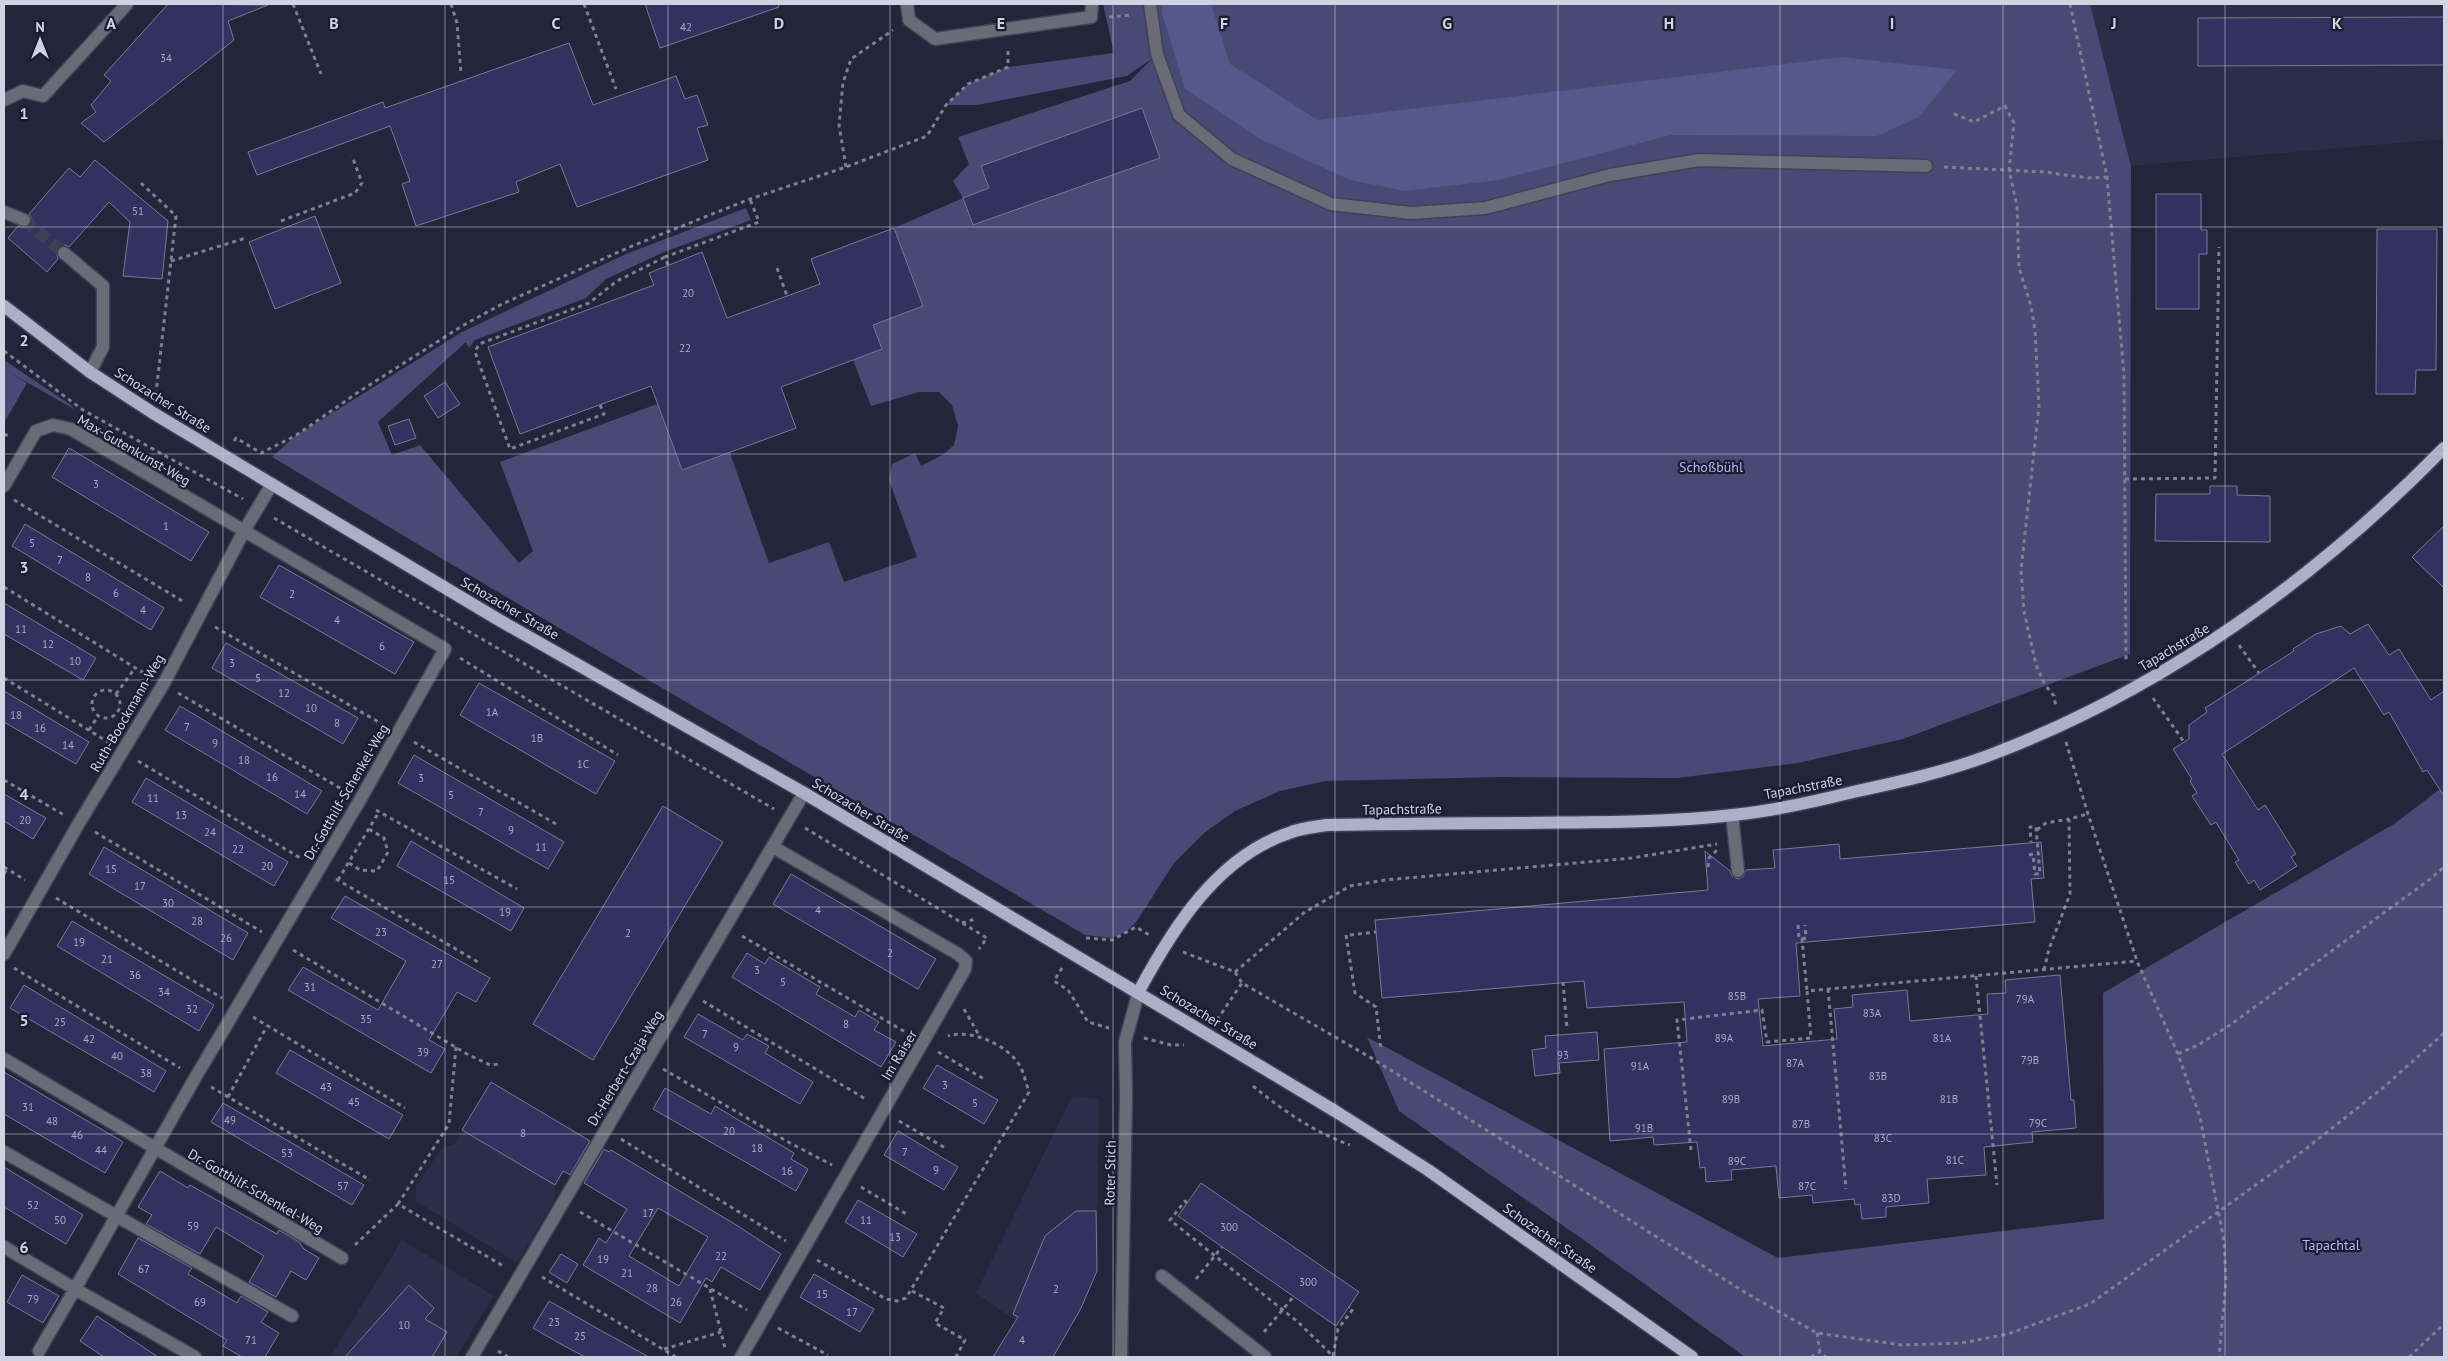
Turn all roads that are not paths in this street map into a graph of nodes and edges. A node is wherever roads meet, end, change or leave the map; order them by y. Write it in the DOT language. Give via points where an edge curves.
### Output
graph roads {
  1 [pos="127,4"];
  2 [pos="907,4"];
  3 [pos="1092,4"];
  4 [pos="1150,9"];
  5 [pos="4,100"];
  6 [pos="1926,166"];
  7 [pos="4,212"];
  8 [pos="24,220"];
  9 [pos="64,253"];
  10 [pos="4,306"];
  11 [pos="90,372"];
  12 [pos="2444,448"];
  13 [pos="272,484"];
  14 [pos="4,486"];
  15 [pos="244,531"];
  16 [pos="804,793"];
  17 [pos="1732,815"];
  18 [pos="773,847"];
  19 [pos="1738,871"];
  20 [pos="4,954"];
  21 [pos="1139,991"];
  22 [pos="4,1059"];
  23 [pos="151,1147"];
  24 [pos="4,1152"];
  25 [pos="117,1217"];
  26 [pos="4,1247"];
  27 [pos="342,1258"];
  28 [pos="1162,1276"];
  29 [pos="75,1289"];
  30 [pos="292,1316"];
  31 [pos="39,1351"];
  32 [pos="195,1357"];
  33 [pos="472,1357"];
  34 [pos="741,1357"];
  35 [pos="1121,1357"];
  36 [pos="1265,1357"];
  37 [pos="1692,1357"];
  1 -- 5 [label="street" via="43,96 24,91"];
  2 -- 3 [label="street" via="909,20 935,39 1091,17"];
  4 -- 6 [label="street" via="1157,54 1180,115 1232,159 1331,204 1410,212 1485,208 1610,175 1699,160"];
  7 -- 8 [label="street"];
  9 -- 11 [label="street" via="103,286 102,347"];
  10 -- 11 [label="main road, Schozacher Straße"];
  11 -- 13 [label="main road, Schozacher Straße"];
  12 -- 17 [label="main road, Tapachstraße" via="2371,520 2230,630 2145,682 2061,725 1989,756 1929,775 1804,804"];
  13 -- 15 [label="street, Ruth-Boockmann-Weg"];
  13 -- 16 [label="main road, Schozacher Straße" via="499,620"];
  14 -- 15 [label="street, Max-Gutenkunst-Weg" via="36,431 53,425 71,429"];
  15 -- 20 [label="street, Ruth-Boockmann-Weg" via="164,683 83,825 40,888"];
  15 -- 23 [label="street, Dr.-Gotthilf-Schenkel-Weg" via="445,649 360,800"];
  16 -- 18 [label="street, Dr.-Herbert-Czaja-Weg"];
  16 -- 21 [label="main road, Schozacher Straße"];
  17 -- 19 [label="street"];
  17 -- 21 [label="main road, Tapachstraße" via="1615,822 1327,825 1290,832 1242,858 1202,895 1164,944"];
  18 -- 33 [label="street, Dr.-Herbert-Czaja-Weg"];
  18 -- 34 [label="street, Im Raiser" via="966,961 958,985"];
  21 -- 35 [label="street, Roter Stich" via="1125,1042"];
  21 -- 37 [label="main road, Schozacher Straße" via="1428,1170"];
  22 -- 23 [label="street"];
  23 -- 25 [label="street, Dr.-Gotthilf-Schenkel-Weg"];
  23 -- 27 [label="street, Dr.-Gotthilf-Schenkel-Weg"];
  24 -- 25 [label="street"];
  25 -- 29 [label="street, Dr.-Gotthilf-Schenkel-Weg"];
  25 -- 30 [label="street"];
  26 -- 29 [label="street"];
  28 -- 36 [label="street"];
  29 -- 31 [label="street, Dr.-Gotthilf-Schenkel-Weg"];
  29 -- 32 [label="street"];
}
